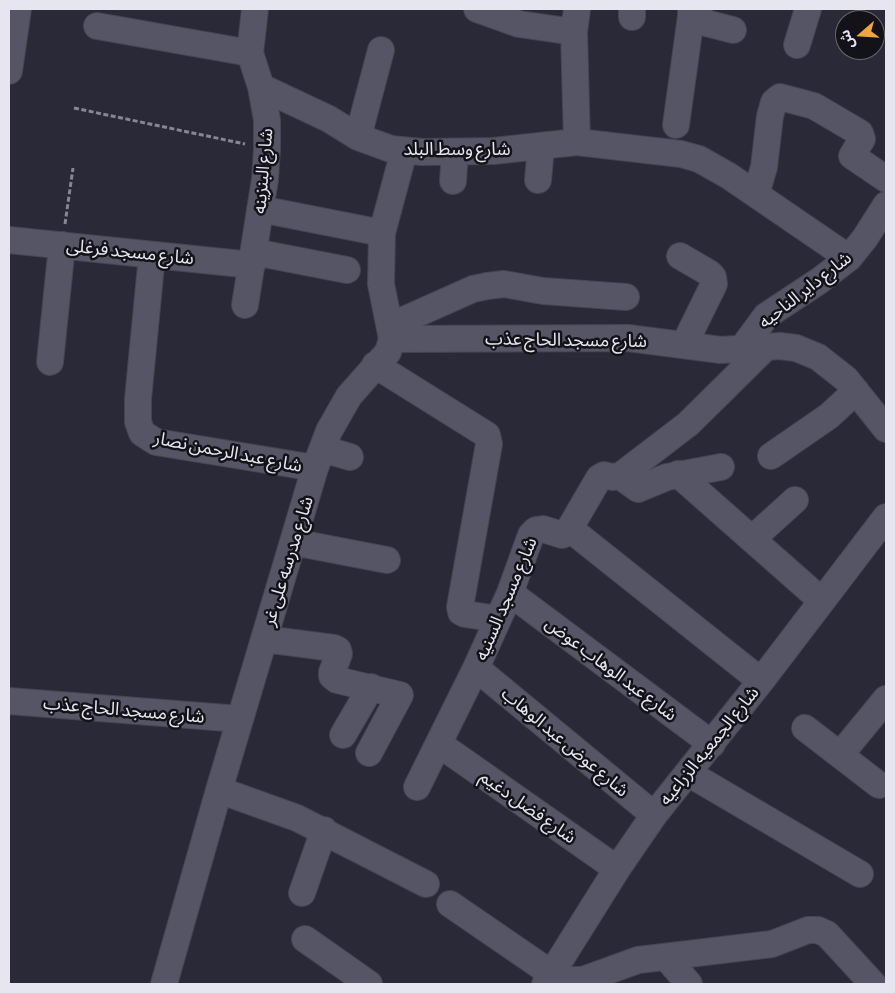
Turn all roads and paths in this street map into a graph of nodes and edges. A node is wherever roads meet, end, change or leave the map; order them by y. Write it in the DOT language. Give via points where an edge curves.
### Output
graph roads {
  1 [pos="255,9"];
  2 [pos="477,9"];
  3 [pos="808,9"];
  4 [pos="692,10"];
  5 [pos="576,20"];
  6 [pos="14,22"];
  7 [pos="97,26"];
  8 [pos="733,30"];
  9 [pos="797,45"];
  10 [pos="381,50"];
  11 [pos="250,53"];
  12 [pos="9,69"];
  13 [pos="261,87"];
  14 [pos="74,108"];
  15 [pos="676,125"];
  16 [pos="358,137"];
  17 [pos="577,142"];
  18 [pos="541,147"];
  19 [pos="267,149"];
  20 [pos="404,151"];
  21 [pos="455,152"];
  22 [pos="73,168"];
  23 [pos="886,179"];
  24 [pos="538,180"];
  25 [pos="453,181"];
  26 [pos="756,194"];
  27 [pos="886,205"];
  28 [pos="260,209"];
  29 [pos="382,233"];
  30 [pos="9,240"];
  31 [pos="62,245"];
  32 [pos="152,255"];
  33 [pos="680,256"];
  34 [pos="849,258"];
  35 [pos="253,259"];
  36 [pos="347,270"];
  37 [pos="626,297"];
  38 [pos="245,305"];
  39 [pos="391,332"];
  40 [pos="684,345"];
  41 [pos="753,348"];
  42 [pos="50,362"];
  43 [pos="375,365"];
  44 [pos="856,391"];
  45 [pos="886,429"];
  46 [pos="771,456"];
  47 [pos="350,457"];
  48 [pos="319,458"];
  49 [pos="721,467"];
  50 [pos="678,474"];
  51 [pos="620,476"];
  52 [pos="795,500"];
  53 [pos="886,517"];
  54 [pos="570,529"];
  55 [pos="752,539"];
  56 [pos="293,542"];
  57 [pos="387,560"];
  58 [pos="510,593"];
  59 [pos="822,601"];
  60 [pos="498,619"];
  61 [pos="264,639"];
  62 [pos="476,668"];
  63 [pos="761,681"];
  64 [pos="371,687"];
  65 [pos="886,700"];
  66 [pos="9,701"];
  67 [pos="240,719"];
  68 [pos="805,728"];
  69 [pos="343,734"];
  70 [pos="439,744"];
  71 [pos="712,744"];
  72 [pos="369,753"];
  73 [pos="840,755"];
  74 [pos="688,773"];
  75 [pos="879,785"];
  76 [pos="417,787"];
  77 [pos="219,790"];
  78 [pos="654,815"];
  79 [pos="324,830"];
  80 [pos="617,869"];
  81 [pos="860,874"];
  82 [pos="426,884"];
  83 [pos="302,893"];
  84 [pos="450,904"];
  85 [pos="305,939"];
  86 [pos="666,957"];
  87 [pos="549,979"];
  88 [pos="598,980"];
  89 [pos="164,984"];
  90 [pos="369,984"];
  91 [pos="689,984"];
  92 [pos="873,984"];
  1 -- 11 [label="street, شارع البنزينه"];
  2 -- 5 [label="street" via="519,24"];
  3 -- 9 [label="street"];
  4 -- 8 [label="street" via="700,15 702,22"];
  4 -- 15 [label="street"];
  5 -- 17 [label="street"];
  6 -- 12 [label="street"];
  7 -- 11 [label="street"];
  10 -- 16 [label="street"];
  11 -- 13 [label="street, شارع البنزينه"];
  13 -- 16 [label="street, شارع وسط البلد" via="329,119"];
  13 -- 19 [label="street, شارع البنزينه" via="267,120"];
  14 -- 19 [label="path"];
  16 -- 20 [label="street, شارع وسط البلد"];
  17 -- 18 [label="street, شارع وسط البلد"];
  17 -- 26 [label="street, شارع وسط البلد" via="699,159"];
  18 -- 21 [label="street, شارع وسط البلد"];
  18 -- 24 [label="street"];
  19 -- 28 [label="street, شارع البنزينه"];
  20 -- 21 [label="street, شارع وسط البلد"];
  20 -- 29 [label="street"];
  21 -- 25 [label="street"];
  22 -- 31 [label="path"];
  23 -- 26 [label="street" via="852,156 862,139 860,133 814,106 780,97 774,102 770,116 764,167"];
  26 -- 34 [label="street, شارع وسط البلد"];
  27 -- 34 [label="street, شارع داير الناحيه"];
  28 -- 29 [label="street"];
  28 -- 35 [label="street, شارع البنزينه"];
  29 -- 39 [label="street" via="381,284"];
  30 -- 31 [label="street, شارع مسجد فرغلى"];
  31 -- 32 [label="street, شارع مسجد فرغلى"];
  31 -- 42 [label="street"];
  32 -- 35 [label="street, شارع مسجد فرغلى"];
  32 -- 48 [label="street, شارع عبد الرحمن نصار" via="138,399 138,422 142,433 156,442"];
  33 -- 40 [label="street" via="709,273 714,284"];
  34 -- 41 [label="street, شارع داير الناحيه" via="766,316"];
  35 -- 36 [label="street, شارع مسجد فرغلى"];
  35 -- 38 [label="street, شارع البنزينه"];
  37 -- 39 [label="street" via="543,292 504,284 487,286 472,289"];
  39 -- 40 [label="street, شارع مسجد الحاج عذب" via="628,338"];
  39 -- 43 [label="street, شارع مدرسه على غر" via="388,352"];
  40 -- 41 [label="street, شارع مسجد الحاج عذب"];
  41 -- 44 [label="street, شارع مسجد الحاج عذب" via="796,348 818,357"];
  41 -- 51 [label="street" via="688,424"];
  43 -- 48 [label="street, شارع مدرسه على غر" via="349,396"];
  43 -- 60 [label="street" via="486,435 489,444 460,607 465,614"];
  44 -- 45 [label="street, شارع مسجد الحاج عذب"];
  44 -- 46 [label="street" via="829,416"];
  47 -- 48 [label="street"];
  48 -- 56 [label="street, شارع مدرسه على غر"];
  49 -- 50 [label="street"];
  50 -- 51 [label="street" via="638,489"];
  50 -- 55 [label="street"];
  51 -- 54 [label="street" via="604,475 599,478"];
  52 -- 55 [label="street"];
  53 -- 59 [label="street, شارع الجمعيه الزراعيه"];
  54 -- 58 [label="street, شارع مسجد السنيه" via="562,535 543,529 531,535"];
  54 -- 63 [label="street"];
  55 -- 59 [label="street"];
  56 -- 57 [label="street"];
  56 -- 61 [label="street, شارع مدرسه على غر"];
  58 -- 60 [label="street, شارع مسجد السنيه"];
  58 -- 71 [label="street, شارع عبد الوهاب عوض"];
  59 -- 63 [label="street, شارع الجمعيه الزراعيه"];
  60 -- 62 [label="street, شارع مسجد السنيه"];
  61 -- 64 [label="street" via="334,648 339,654 332,676 336,680"];
  61 -- 67 [label="street, شارع مدرسه على غر"];
  62 -- 70 [label="street, شارع مسجد السنيه"];
  62 -- 78 [label="street, شارع عوض عبد الوهاب"];
  63 -- 71 [label="street, شارع الجمعيه الزراعيه"];
  64 -- 69 [label="street"];
  64 -- 72 [label="street" via="400,695"];
  65 -- 73 [label="street"];
  66 -- 67 [label="street, شارع مسجد الحاج عذب"];
  67 -- 77 [label="street, شارع مدرسه على غر"];
  68 -- 73 [label="street"];
  70 -- 76 [label="street, شارع مسجد السنيه"];
  70 -- 80 [label="street, شارع فضل دغيم"];
  71 -- 74 [label="street, شارع الجمعيه الزراعيه"];
  73 -- 75 [label="street"];
  74 -- 78 [label="street, شارع الجمعيه الزراعيه"];
  74 -- 81 [label="street"];
  77 -- 79 [label="street"];
  77 -- 89 [label="street, شارع مدرسه على غر"];
  78 -- 80 [label="street, شارع الجمعيه الزراعيه"];
  79 -- 82 [label="street"];
  79 -- 83 [label="street"];
  80 -- 87 [label="street, شارع الجمعيه الزراعيه"];
  84 -- 87 [label="street"];
  85 -- 90 [label="street"];
  86 -- 88 [label="street" via="623,964"];
  86 -- 91 [label="street"];
  86 -- 92 [label="street" via="772,944 808,930 818,930 827,934"];
  87 -- 88 [label="street"];
}
